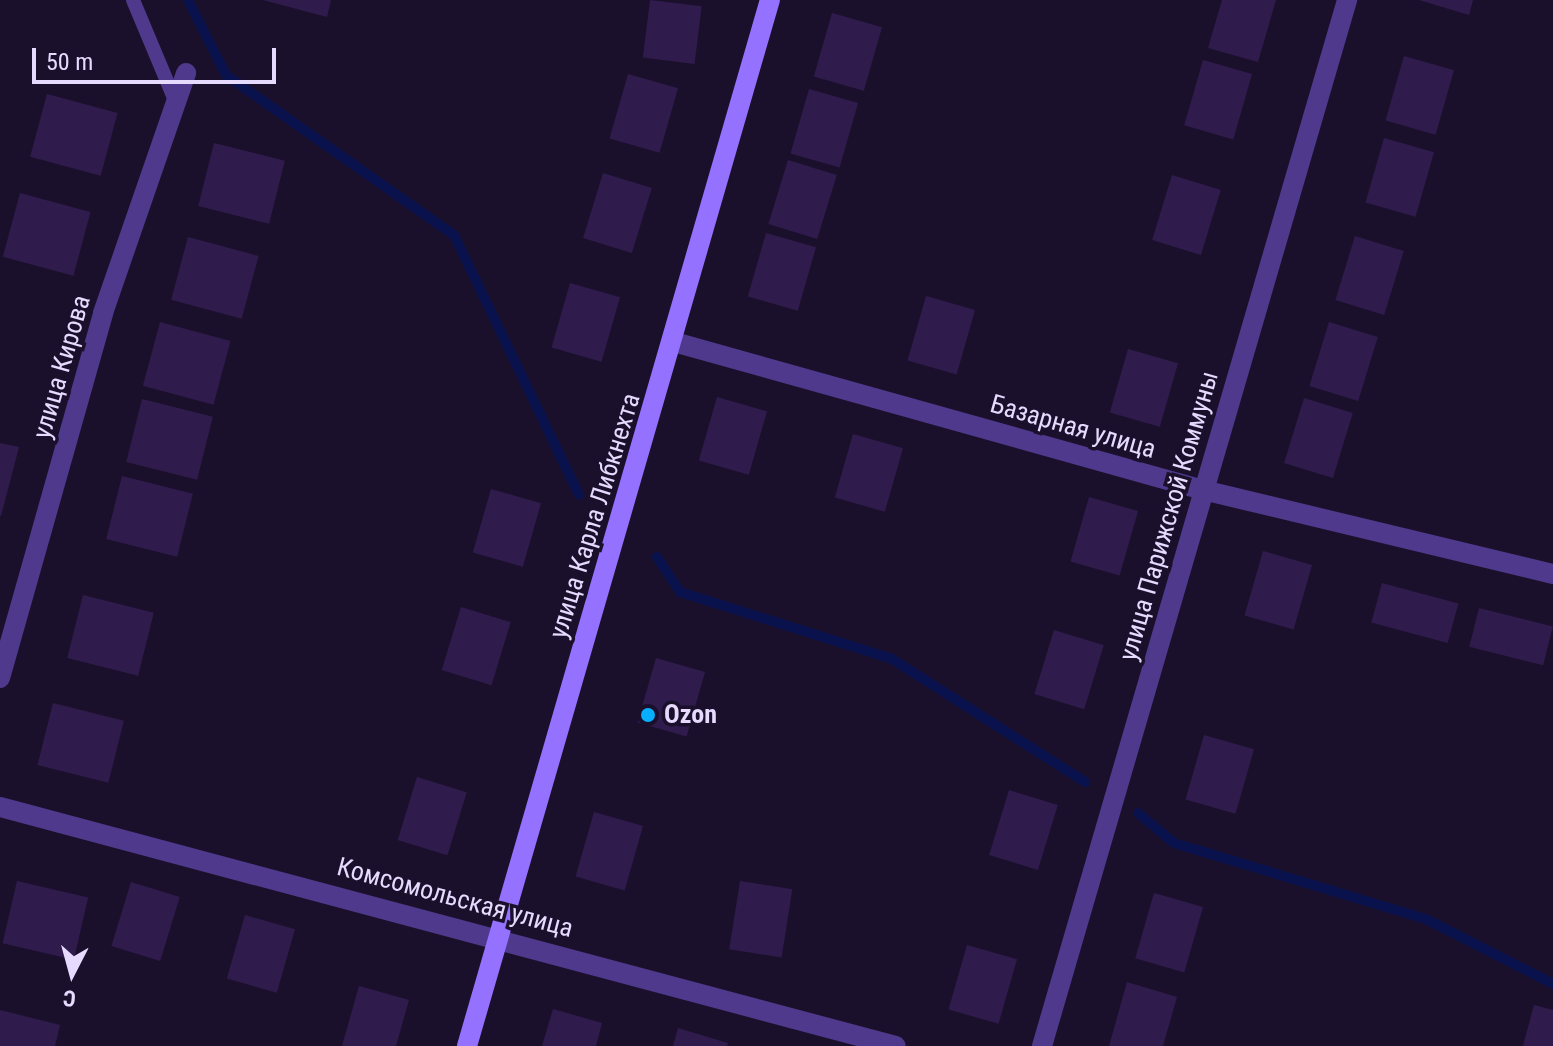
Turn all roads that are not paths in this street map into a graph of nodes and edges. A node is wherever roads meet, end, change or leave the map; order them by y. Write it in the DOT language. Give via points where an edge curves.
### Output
graph roads {
  1 [pos="133,0"];
  2 [pos="770,0"];
  3 [pos="1347,0"];
  4 [pos="186,73"];
  5 [pos="176,103"];
  6 [pos="674,342"];
  7 [pos="1203,490"];
  8 [pos="1553,574"];
  9 [pos="0,678"];
  10 [pos="0,807"];
  11 [pos="498,934"];
  12 [pos="467,1046"];
  13 [pos="896,1046"];
  14 [pos="1042,1046"];
  1 -- 5 [label="lane"];
  2 -- 6 [label="main road, улица Карла Либкнехта"];
  3 -- 7 [label="street, улица Парижской Коммуны"];
  4 -- 5 [label="street, улица Кирова"];
  5 -- 9 [label="street, улица Кирова" via="103,313"];
  6 -- 7 [label="street, Базарная улица"];
  6 -- 11 [label="main road, улица Карла Либкнехта"];
  7 -- 8 [label="street, Базарная улица"];
  7 -- 14 [label="street, улица Парижской Коммуны"];
  10 -- 11 [label="street, Комсомольская улица"];
  11 -- 12 [label="main road, улица Карла Либкнехта"];
  11 -- 13 [label="street, Комсомольская улица"];
}
